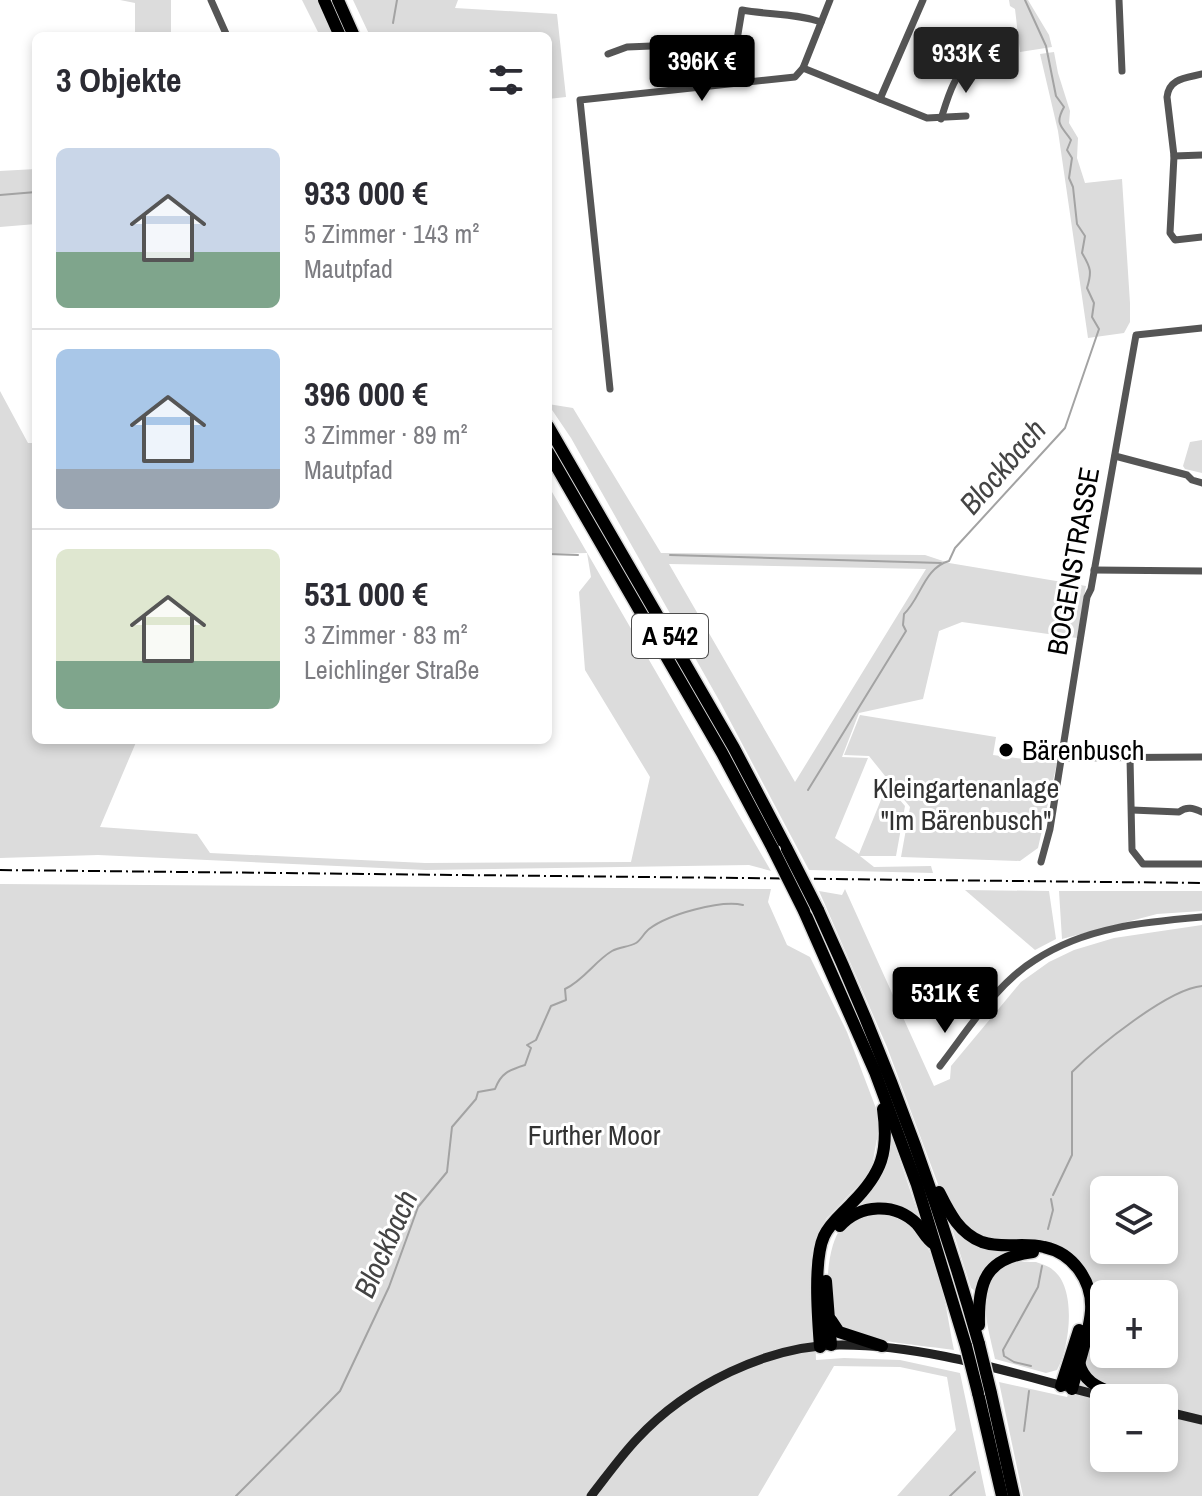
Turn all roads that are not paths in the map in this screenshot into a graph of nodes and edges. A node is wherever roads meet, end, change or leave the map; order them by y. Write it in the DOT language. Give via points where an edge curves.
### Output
graph roads {
  1 [pos="211,0"];
  2 [pos="324,0"];
  3 [pos="338,0"];
  4 [pos="744,0"];
  5 [pos="830,0"];
  6 [pos="923,0"];
  7 [pos="1119,0"];
  8 [pos="742,10"];
  9 [pos="821,22"];
  10 [pos="225,32"];
  11 [pos="338,32"];
  12 [pos="352,32"];
  13 [pos="608,54"];
  14 [pos="974,59"];
  15 [pos="803,68"];
  16 [pos="1122,71"];
  17 [pos="1202,74"];
  18 [pos="880,99"];
  19 [pos="966,116"];
  20 [pos="941,119"];
  21 [pos="1202,155"];
  22 [pos="1174,156"];
  23 [pos="1202,237"];
  24 [pos="1202,328"];
  25 [pos="610,389"];
  26 [pos="552,433"];
  27 [pos="1115,456"];
  28 [pos="552,459"];
  29 [pos="1202,483"];
  30 [pos="1094,570"];
  31 [pos="1202,571"];
  32 [pos="1202,757"];
  33 [pos="1062,758"];
  34 [pos="1130,758"];
  35 [pos="1132,810"];
  36 [pos="1202,812"];
  37 [pos="1041,862"];
  38 [pos="1202,864"];
  39 [pos="1202,917"];
  40 [pos="940,1066"];
  41 [pos="875,1072"];
  42 [pos="911,1128"];
  43 [pos="937,1246"];
  44 [pos="830,1316"];
  45 [pos="972,1345"];
  46 [pos="826,1346"];
  47 [pos="882,1346"];
  48 [pos="1079,1362"];
  49 [pos="1093,1384"];
  50 [pos="1066,1387"];
  51 [pos="985,1393"];
  52 [pos="1090,1393"];
  53 [pos="1178,1414"];
  54 [pos="1202,1420"];
  55 [pos="591,1496"];
  56 [pos="1002,1496"];
  57 [pos="1014,1496"];
  1 -- 10 [label="street"];
  2 -- 11 [label="highway"];
  3 -- 12 [label="highway"];
  4 -- 8 [label="street"];
  5 -- 9 [label="street"];
  6 -- 18 [label="street"];
  7 -- 16 [label="street"];
  8 -- 9 [label="street"];
  8 -- 13 [label="street" via="737,40 627,47"];
  9 -- 15 [label="street"];
  14 -- 20 [label="street" via="960,70"];
  15 -- 18 [label="street"];
  15 -- 25 [label="street" via="795,77 580,100"];
  17 -- 22 [label="street" via="1168,88"];
  18 -- 20 [label="street"];
  19 -- 20 [label="street"];
  21 -- 22 [label="street"];
  22 -- 23 [label="street" via="1170,233 1175,240"];
  24 -- 27 [label="street, BOGENSTRASSE" via="1136,335"];
  26 -- 42 [label="highway, A 542, bridge" via="787,849"];
  27 -- 29 [label="street"];
  27 -- 30 [label="street, BOGENSTRASSE"];
  28 -- 41 [label="highway, A 542, bridge" via="773,849"];
  30 -- 31 [label="street"];
  30 -- 33 [label="street, BOGENSTRASSE"];
  32 -- 34 [label="street"];
  33 -- 34 [label="street"];
  33 -- 37 [label="street, BOGENSTRASSE"];
  34 -- 35 [label="street"];
  35 -- 36 [label="street"];
  35 -- 38 [label="street" via="1132,850 1143,864"];
  39 -- 40 [label="street" via="1086,935 1034,960 993,999"];
  41 -- 43 [label="highway, A 542"];
  41 -- 46 [label="highway" via="886,1146 872,1181 824,1236 819,1261"];
  42 -- 45 [label="highway, A 542" via="959,1272"];
  42 -- 48 [label="highway" via="944,1202 967,1233 991,1244 1045,1247 1075,1264 1091,1302"];
  43 -- 44 [label="highway" via="899,1212 875,1208 851,1216 833,1235 826,1253"];
  43 -- 45 [label="highway, A 542"];
  44 -- 46 [label="highway"];
  44 -- 47 [label="highway" via="839,1332"];
  45 -- 50 [label="highway" via="981,1286 988,1273 1020,1254 1058,1259 1078,1281 1084,1308"];
  45 -- 51 [label="highway, A 542, bridge"];
  46 -- 47 [label="main road"];
  46 -- 55 [label="main road" via="779,1354 700,1387 637,1438"];
  47 -- 50 [label="main road"];
  48 -- 49 [label="highway"];
  48 -- 50 [label="highway"];
  50 -- 52 [label="main road"];
  51 -- 56 [label="highway, A 542"];
  51 -- 57 [label="highway, A 542"];
  53 -- 54 [label="main road"];
}
